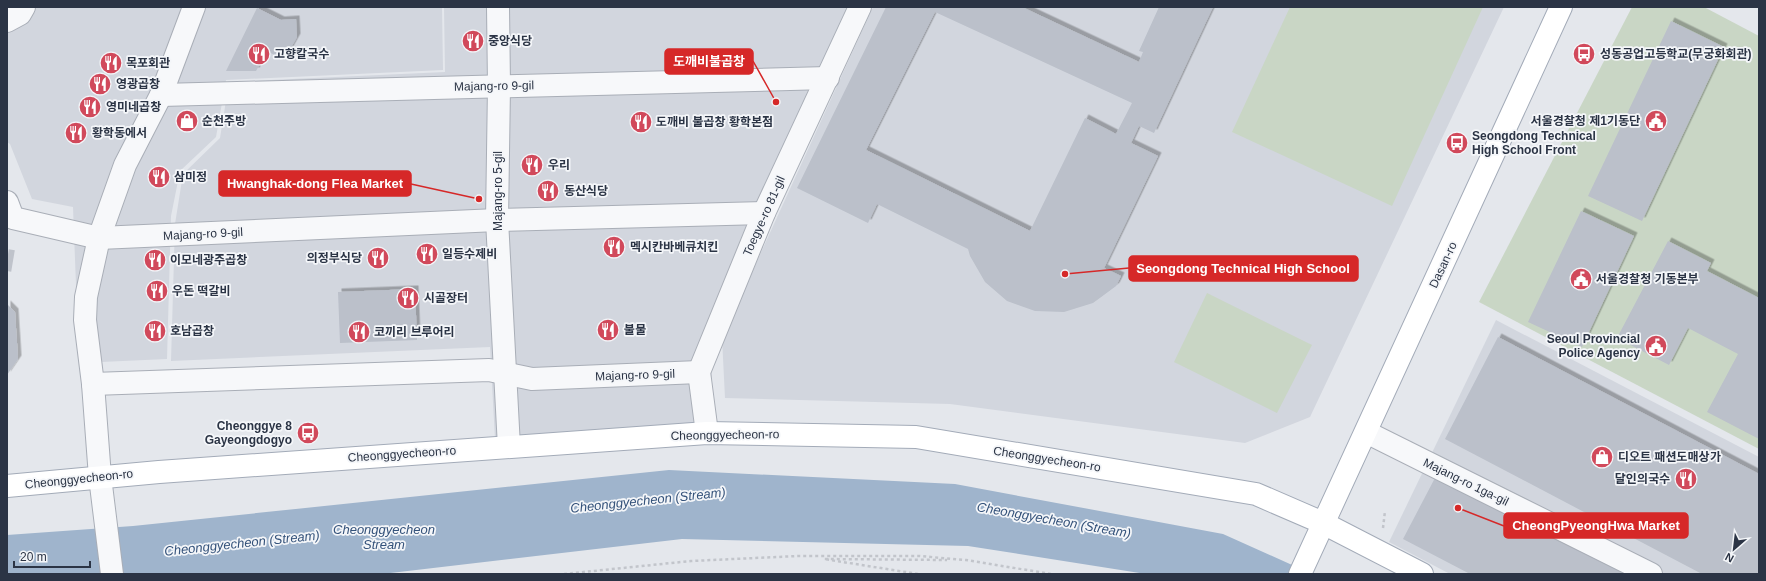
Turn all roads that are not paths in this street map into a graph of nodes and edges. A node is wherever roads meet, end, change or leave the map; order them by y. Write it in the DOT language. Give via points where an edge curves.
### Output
graph roads {
  1 [pos="24,7"];
  2 [pos="498,7"];
  3 [pos="860,7"];
  4 [pos="1561,7"];
  5 [pos="186,11"];
  6 [pos="7,20"];
  7 [pos="828,78"];
  8 [pos="499,86"];
  9 [pos="161,95"];
  10 [pos="7,202"];
  11 [pos="764,213"];
  12 [pos="497,220"];
  13 [pos="99,238"];
  14 [pos="699,372"];
  15 [pos="506,374"];
  16 [pos="93,384"];
  17 [pos="1366,432"];
  18 [pos="707,433"];
  19 [pos="509,447"];
  20 [pos="7,486"];
  21 [pos="101,487"];
  22 [pos="1324,523"];
  23 [pos="112,574"];
  24 [pos="1300,574"];
  25 [pos="1422,574"];
  26 [pos="1651,574"];
  1 -- 6 [label="street" via="20,14"];
  2 -- 8 [label="street, Majang-ro 5-gil"];
  3 -- 7 [label="street, Toegye-ro 81-gil"];
  4 -- 17 [label="main road, Dasan-ro"];
  5 -- 9 [label="street"];
  7 -- 8 [label="street, Majang-ro 9-gil"];
  7 -- 11 [label="street, Toegye-ro 81-gil"];
  8 -- 9 [label="street, Majang-ro 9-gil"];
  8 -- 12 [label="street, Majang-ro 5-gil"];
  9 -- 13 [label="street" via="125,165"];
  10 -- 13 [label="street, Majang-ro 9-gil" via="13,218"];
  11 -- 12 [label="street, Majang-ro 9-gil"];
  11 -- 14 [label="street, Toegye-ro 81-gil"];
  12 -- 13 [label="street, Majang-ro 9-gil"];
  12 -- 15 [label="street, Majang-ro 5-gil"];
  13 -- 16 [label="street" via="86,297 85,320"];
  14 -- 15 [label="street, Majang-ro 9-gil" via="532,379"];
  14 -- 18 [label="street, Toegye-ro 81-gil"];
  15 -- 16 [label="street, Majang-ro 9-gil" via="489,370"];
  15 -- 19 [label="street, Majang-ro 5-gil"];
  16 -- 21 [label="street"];
  17 -- 22 [label="main road, Dasan-ro"];
  17 -- 26 [label="street, Majang-ro 1ga-gil"];
  18 -- 19 [label="main road, Cheonggyecheon-ro"];
  18 -- 22 [label="main road, Cheonggyecheon-ro" via="916,437 1256,494"];
  19 -- 21 [label="main road, Cheonggyecheon-ro"];
  20 -- 21 [label="main road, Cheonggyecheon-ro"];
  21 -- 23 [label="street"];
  22 -- 24 [label="main road, Dasan-ro"];
  22 -- 25 [label="main road, Cheonggyecheon-ro"];
}
